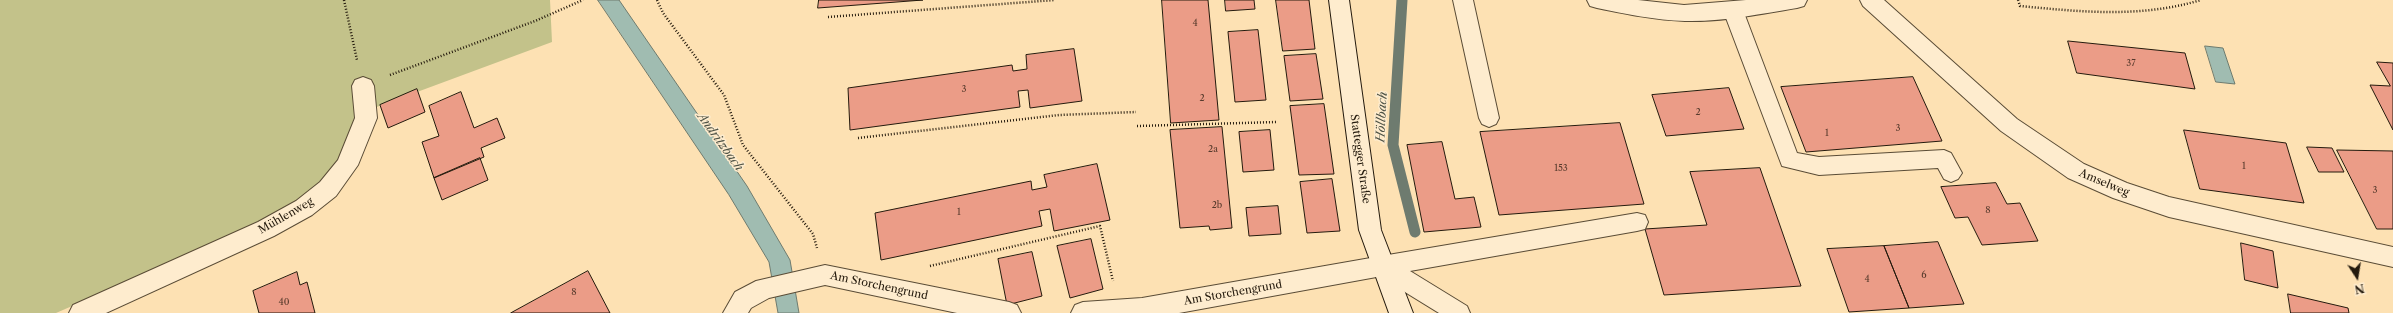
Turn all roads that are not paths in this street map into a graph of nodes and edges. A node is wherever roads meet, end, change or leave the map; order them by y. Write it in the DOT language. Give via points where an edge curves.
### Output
graph roads {
  1 [pos="1339,0"];
  2 [pos="1463,0"];
  3 [pos="1596,0"];
  4 [pos="1797,0"];
  5 [pos="1870,0"];
  6 [pos="1733,10"];
  7 [pos="363,86"];
  8 [pos="1489,118"];
  9 [pos="1951,173"];
  10 [pos="1637,222"];
  11 [pos="2393,257"];
  12 [pos="1382,266"];
  13 [pos="81,313"];
  14 [pos="735,313"];
  15 [pos="1010,313"];
  16 [pos="1083,313"];
  17 [pos="1401,313"];
  18 [pos="1459,313"];
  1 -- 12 [label="street, Stattegger Straße" via="1370,230"];
  2 -- 8 [label="lane"];
  3 -- 6 [label="street" via="1648,10 1696,13"];
  4 -- 6 [label="street"];
  5 -- 11 [label="street, Amselweg" via="2008,125 2076,171 2120,191 2169,207"];
  6 -- 9 [label="lane" via="1789,160 1819,166 1944,159"];
  7 -- 13 [label="street, Mühlenweg" via="366,118 347,165 328,190 304,208 209,256"];
  10 -- 12 [label="lane"];
  12 -- 16 [label="street, Am Storchengrund" via="1142,309"];
  12 -- 17 [label="street, Stattegger Straße"];
  12 -- 18 [label="lane"];
  14 -- 15 [label="street, Am Storchengrund" via="743,300 764,288 816,277"];
}
